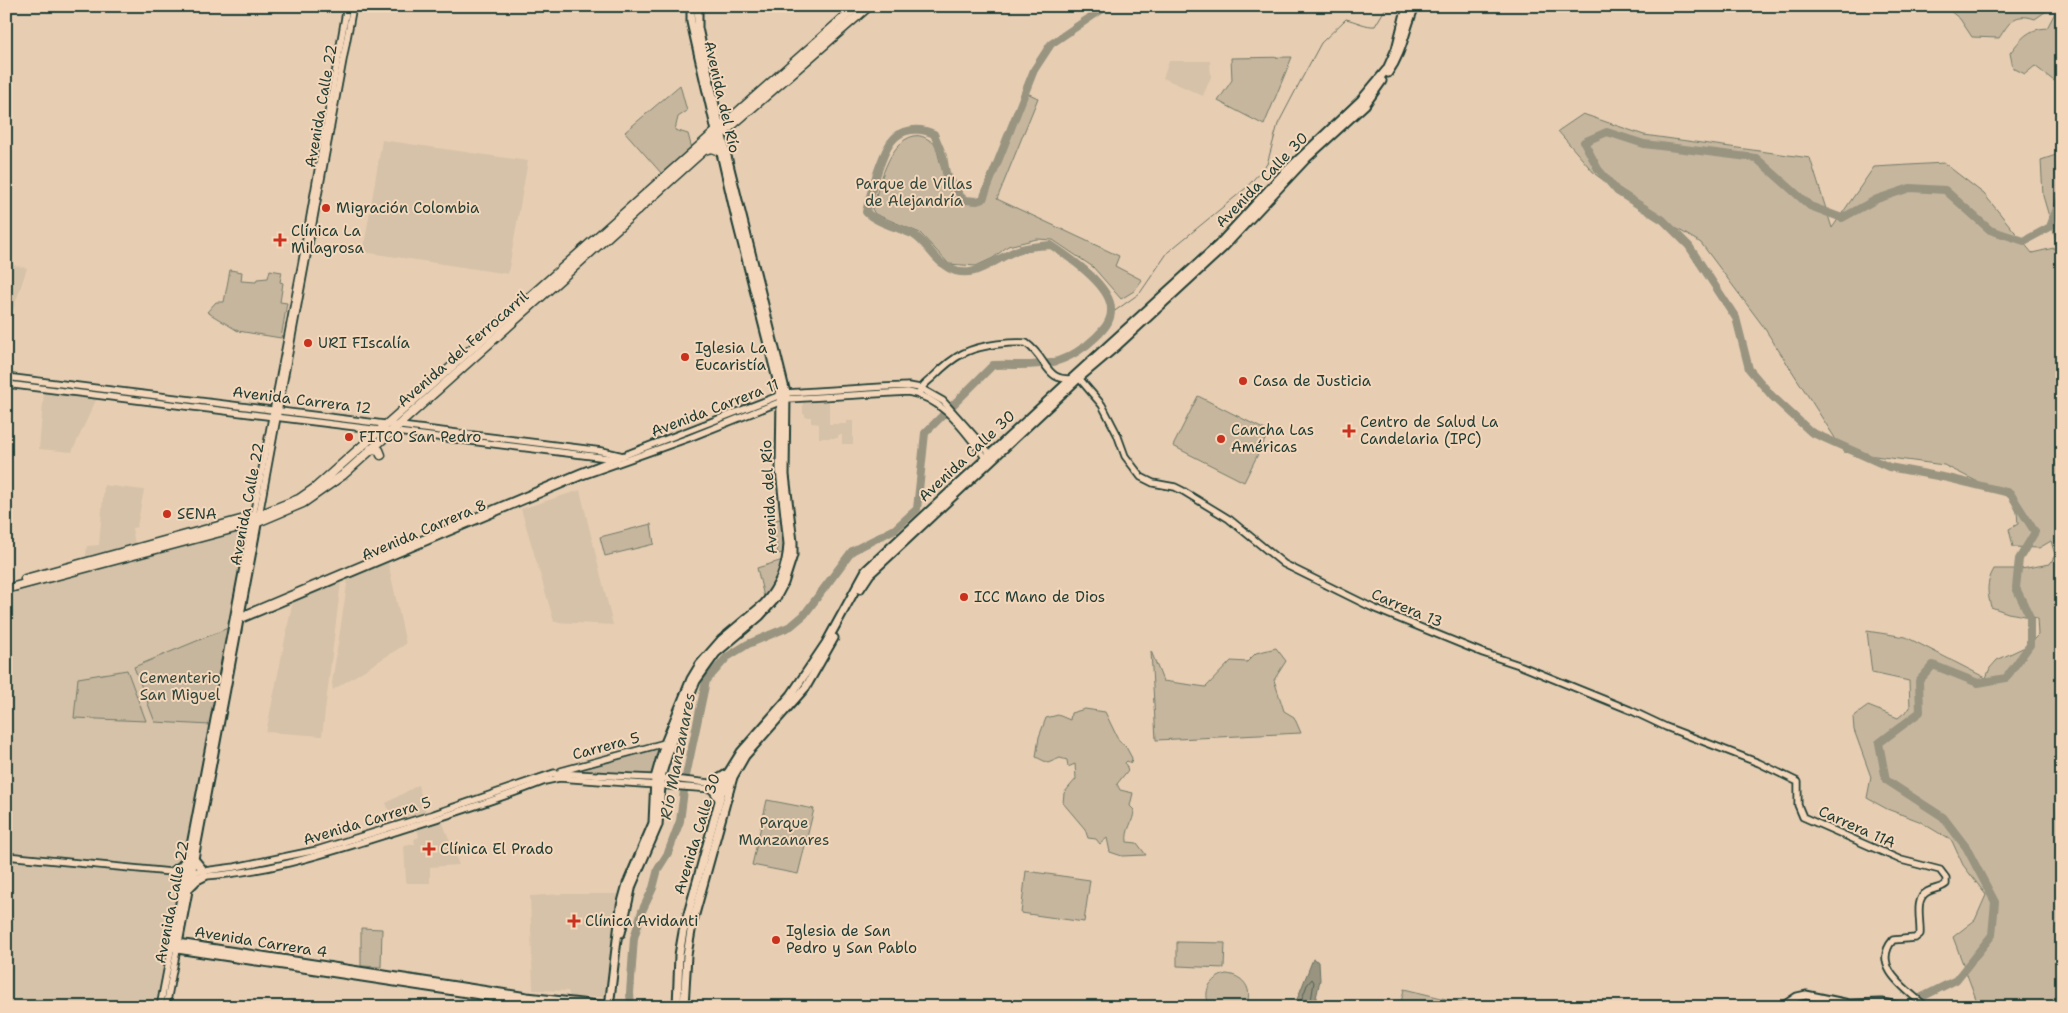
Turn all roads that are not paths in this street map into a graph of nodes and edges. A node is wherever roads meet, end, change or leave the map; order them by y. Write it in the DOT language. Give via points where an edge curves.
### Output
graph roads {
  1 [pos="347,6"];
  2 [pos="353,6"];
  3 [pos="691,6"];
  4 [pos="698,6"];
  5 [pos="857,6"];
  6 [pos="869,6"];
  7 [pos="1409,6"];
  8 [pos="1414,6"];
  9 [pos="719,133"];
  10 [pos="704,150"];
  11 [pos="720,151"];
  12 [pos="6,377"];
  13 [pos="1079,378"];
  14 [pos="1070,380"];
  15 [pos="6,384"];
  16 [pos="919,391"];
  17 [pos="784,397"];
  18 [pos="276,413"];
  19 [pos="397,424"];
  20 [pos="386,428"];
  21 [pos="371,449"];
  22 [pos="381,455"];
  23 [pos="625,457"];
  24 [pos="990,458"];
  25 [pos="616,459"];
  26 [pos="255,519"];
  27 [pos="239,527"];
  28 [pos="250,536"];
  29 [pos="6,584"];
  30 [pos="6,589"];
  31 [pos="242,602"];
  32 [pos="255,609"];
  33 [pos="236,620"];
  34 [pos="665,743"];
  35 [pos="554,773"];
  36 [pos="728,773"];
  37 [pos="658,781"];
  38 [pos="712,785"];
  39 [pos="726,787"];
  40 [pos="719,799"];
  41 [pos="1804,817"];
  42 [pos="6,856"];
  43 [pos="191,858"];
  44 [pos="171,872"];
  45 [pos="205,873"];
  46 [pos="188,874"];
  47 [pos="185,889"];
  48 [pos="176,946"];
  49 [pos="677,1005"];
  50 [pos="611,1006"];
  51 [pos="160,1007"];
  52 [pos="166,1007"];
  53 [pos="559,1007"];
  54 [pos="617,1007"];
  55 [pos="684,1007"];
  56 [pos="1782,1007"];
  57 [pos="1904,1007"];
  58 [pos="1926,1007"];
  1 -- 18 [label="street, Avenida Calle 22"];
  2 -- 18 [label="street, Avenida Calle 22"];
  3 -- 9 [label="main road, Avenida del Río" via="691,22"];
  4 -- 9 [label="main road, Avenida del Río" via="698,28"];
  5 -- 9 [label="main road, Avenida del Ferrocarril"];
  6 -- 9 [label="main road, Avenida del Ferrocarril"];
  7 -- 14 [label="main road, Avenida Calle 30" via="1387,69 1361,100 1283,174 1218,245"];
  8 -- 13 [label="main road, Avenida Calle 30" via="1396,62 1365,105 1307,158 1222,249"];
  9 -- 10 [label="main road, Avenida del Ferrocarril"];
  9 -- 11 [label="main road, Avenida del Río"];
  9 -- 17 [label="main road, Avenida del Río"];
  9 -- 20 [label="main road, Avenida del Ferrocarril"];
  10 -- 11 [label="main road"];
  10 -- 19 [label="main road, Avenida del Ferrocarril"];
  11 -- 17 [label="main road, Avenida del Río"];
  12 -- 18 [label="street, Avenida Carrera 12"];
  13 -- 14 [label="street"];
  13 -- 24 [label="main road, Avenida Calle 30"];
  13 -- 41 [label="street, Carrera 13" via="1102,405 1125,456 1141,477 1183,491 1229,519 1284,564 1373,608 1788,777 1798,782 1798,805"];
  14 -- 16 [label="street" via="1060,379 1049,371 1038,354 1026,344 1004,343 966,351 950,361"];
  14 -- 24 [label="main road, Avenida Calle 30"];
  15 -- 18 [label="street, Avenida Carrera 12"];
  16 -- 17 [label="street, Avenida Carrera 11"];
  16 -- 24 [label="street, Avenida Carrera 11" via="941,403"];
  17 -- 23 [label="street, Avenida Carrera 11"];
  17 -- 34 [label="main road, Avenida del Río" via="780,470 788,544 779,583 764,604 721,640 700,664"];
  17 -- 37 [label="main road, Avenida del Río" via="785,475 793,542 790,568 768,608 725,644 704,668 696,681"];
  18 -- 20 [label="street, Avenida Carrera 12"];
  18 -- 26 [label="street, Avenida Calle 22"];
  19 -- 20 [label="main road, Avenida del Ferrocarril"];
  19 -- 23 [label="street" via="602,451"];
  20 -- 21 [label="main road, Avenida del Ferrocarril"];
  20 -- 25 [label="street, Avenida Carrera 12"];
  20 -- 26 [label="main road, Avenida del Ferrocarril" via="316,488"];
  21 -- 22 [label="main road" via="379,450"];
  21 -- 26 [label="main road, Avenida del Ferrocarril" via="343,475 303,504"];
  23 -- 25 [label="street, Avenida Carrera 12"];
  23 -- 33 [label="street, Avenida Carrera 8"];
  24 -- 36 [label="main road, Avenida Calle 30" via="866,570 826,643 791,694 748,743"];
  24 -- 39 [label="main road, Avenida Calle 30" via="870,574 806,687 745,756"];
  25 -- 32 [label="street, Avenida Carrera 8"];
  26 -- 27 [label="main road, Avenida del Ferrocarril"];
  26 -- 28 [label="main road, Avenida Calle 22"];
  26 -- 29 [label="main road, Avenida del Ferrocarril"];
  26 -- 31 [label="main road, Avenida Calle 22"];
  27 -- 28 [label="main road"];
  27 -- 30 [label="main road, Avenida del Ferrocarril"];
  28 -- 33 [label="main road, Avenida Calle 22"];
  31 -- 32 [label="street" via="247,608"];
  31 -- 33 [label="main road, Avenida Calle 22"];
  32 -- 33 [label="street, Avenida Carrera 8"];
  33 -- 43 [label="main road, Avenida Calle 22"];
  34 -- 35 [label="street, Carrera 5"];
  34 -- 37 [label="main road, Avenida del Río"];
  35 -- 37 [label="street, Avenida Carrera 5"];
  35 -- 45 [label="street, Avenida Carrera 5" via="318,850"];
  36 -- 38 [label="main road"];
  36 -- 39 [label="main road, Avenida Calle 30"];
  37 -- 38 [label="street, Avenida Carrera 5"];
  37 -- 45 [label="street, Avenida Carrera 5" via="559,778 318,856 262,870"];
  37 -- 50 [label="main road, Avenida del Río" via="658,825 626,907"];
  38 -- 39 [label="street, Avenida Carrera 5"];
  38 -- 40 [label="main road"];
  39 -- 40 [label="main road, Avenida Calle 30"];
  39 -- 55 [label="main road, Avenida Calle 30" via="692,924"];
  40 -- 49 [label="main road, Avenida Calle 30" via="682,932"];
  41 -- 58 [label="street, Carrera 11A" via="1901,860 1940,870 1946,878 1946,884 1923,894 1920,900 1920,934 1910,940 1893,940 1886,952 1886,967"];
  42 -- 44 [label="street, Avenida Carrera 5"];
  43 -- 44 [label="main road"];
  43 -- 45 [label="main road"];
  43 -- 46 [label="main road, Avenida Calle 22"];
  44 -- 46 [label="street, Avenida Carrera 5"];
  44 -- 47 [label="main road"];
  45 -- 46 [label="street, Avenida Carrera 5"];
  45 -- 47 [label="main road"];
  46 -- 47 [label="main road, Avenida Calle 22"];
  47 -- 48 [label="main road, Avenida Calle 22"];
  48 -- 50 [label="main road, Avenida Carrera 4"];
  48 -- 51 [label="street, Avenida Calle 22"];
  48 -- 52 [label="street, Avenida Calle 22"];
  48 -- 53 [label="main road, Avenida Carrera 4"];
  50 -- 54 [label="main road, Avenida Carrera 4"];
  56 -- 57 [label="main road" via="1797,996 1806,995 1849,1004 1882,1003"];
}
